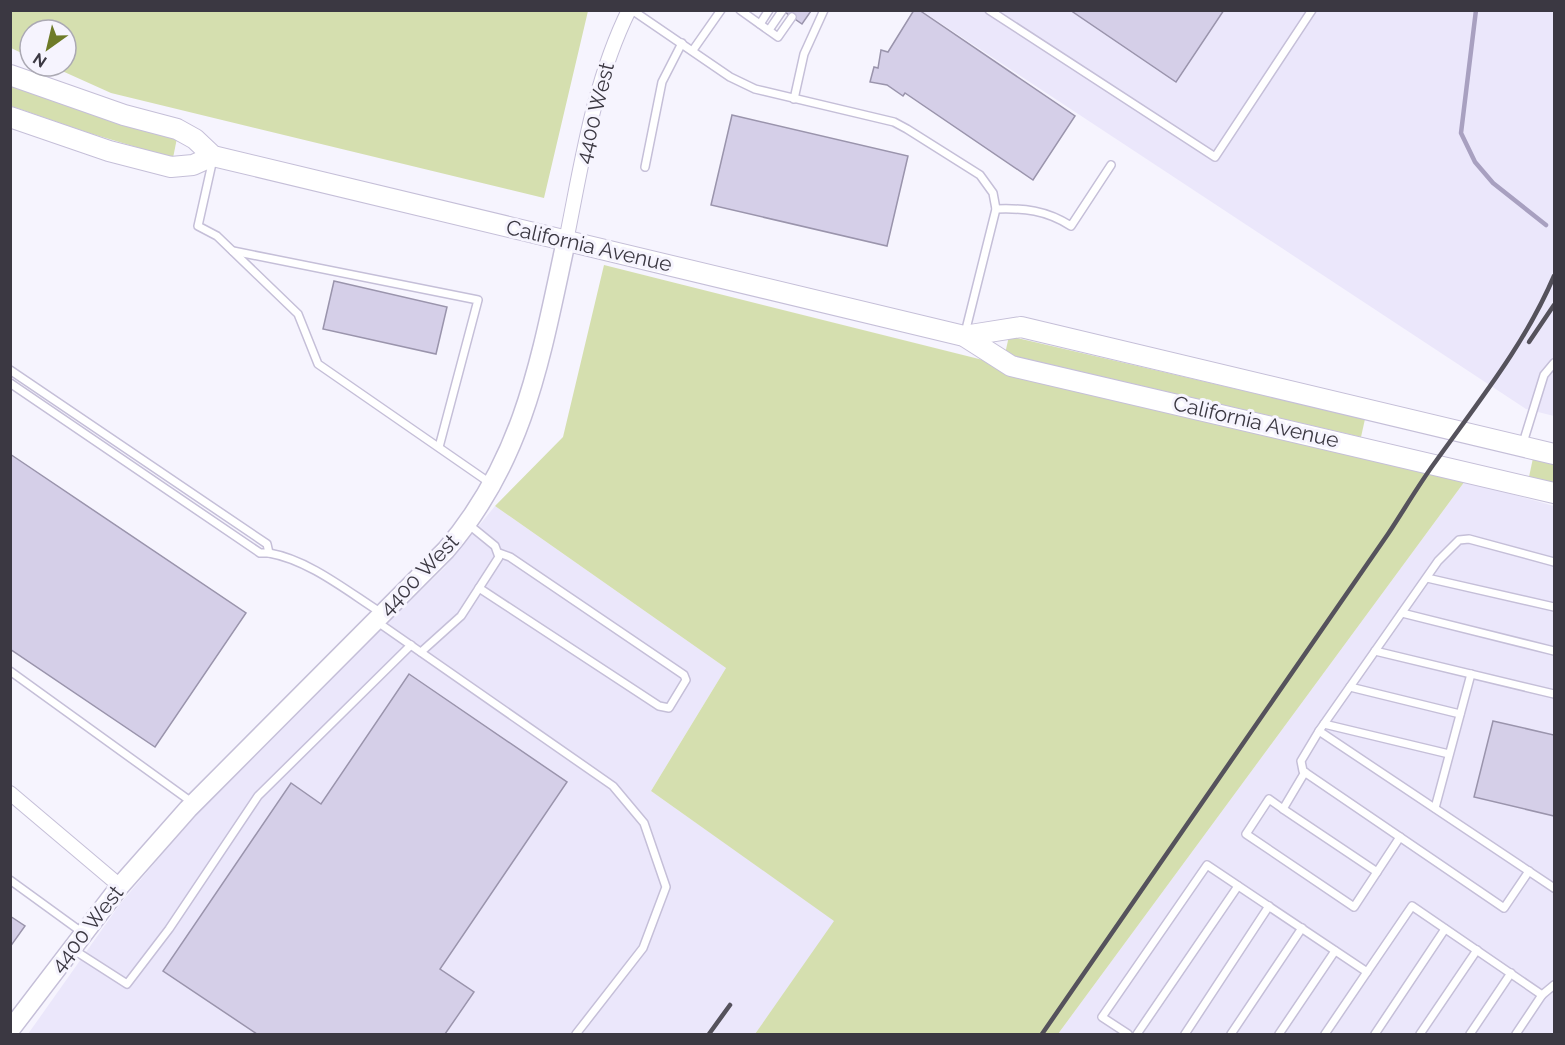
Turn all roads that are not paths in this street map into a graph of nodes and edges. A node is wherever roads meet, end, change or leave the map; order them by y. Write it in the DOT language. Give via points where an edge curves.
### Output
graph roads {
  1 [pos="630,10"];
  2 [pos="721,10"];
  3 [pos="740,10"];
  4 [pos="769,10"];
  5 [pos="824,10"];
  6 [pos="989,10"];
  7 [pos="1312,10"];
  8 [pos="783,11"];
  9 [pos="751,14"];
  10 [pos="792,17"];
  11 [pos="760,24"];
  12 [pos="769,30"];
  13 [pos="682,43"];
  14 [pos="693,50"];
  15 [pos="10,75"];
  16 [pos="794,99"];
  17 [pos="10,117"];
  18 [pos="213,156"];
  19 [pos="1111,165"];
  20 [pos="645,167"];
  21 [pos="996,209"];
  22 [pos="566,241"];
  23 [pos="232,251"];
  24 [pos="964,336"];
  25 [pos="1554,363"];
  26 [pos="10,370"];
  27 [pos="10,383"];
  28 [pos="439,447"];
  29 [pos="1522,447"];
  30 [pos="1554,454"];
  31 [pos="492,484"];
  32 [pos="1554,493"];
  33 [pos="468,523"];
  34 [pos="269,553"];
  35 [pos="499,553"];
  36 [pos="1554,562"];
  37 [pos="1427,578"];
  38 [pos="479,588"];
  39 [pos="1554,607"];
  40 [pos="1402,613"];
  41 [pos="379,617"];
  42 [pos="411,645"];
  43 [pos="1375,651"];
  44 [pos="1554,651"];
  45 [pos="421,652"];
  46 [pos="10,671"];
  47 [pos="1471,674"];
  48 [pos="1350,687"];
  49 [pos="1554,694"];
  50 [pos="1460,714"];
  51 [pos="1322,728"];
  52 [pos="1449,754"];
  53 [pos="1305,772"];
  54 [pos="10,792"];
  55 [pos="194,803"];
  56 [pos="1435,808"];
  57 [pos="1283,809"];
  58 [pos="1400,837"];
  59 [pos="1529,871"];
  60 [pos="1377,872"];
  61 [pos="10,880"];
  62 [pos="120,886"];
  63 [pos="1238,886"];
  64 [pos="1554,888"];
  65 [pos="1269,906"];
  66 [pos="1302,928"];
  67 [pos="1445,929"];
  68 [pos="83,933"];
  69 [pos="71,948"];
  70 [pos="1477,950"];
  71 [pos="1335,951"];
  72 [pos="1367,972"];
  73 [pos="1511,974"];
  74 [pos="1554,985"];
  75 [pos="1542,995"];
  76 [pos="10,1030"];
  77 [pos="576,1035"];
  78 [pos="1128,1035"];
  79 [pos="1137,1035"];
  80 [pos="1185,1035"];
  81 [pos="1231,1035"];
  82 [pos="1279,1035"];
  83 [pos="1325,1035"];
  84 [pos="1375,1035"];
  85 [pos="1420,1035"];
  86 [pos="1470,1035"];
  87 [pos="1516,1035"];
  1 -- 13 [label="lane"];
  1 -- 22 [label="street, 4400 West" via="607,61 594,104"];
  2 -- 14 [label="lane"];
  3 -- 9 [label="lane"];
  4 -- 11 [label="lane"];
  5 -- 16 [label="lane" via="804,54"];
  6 -- 7 [label="lane" via="1215,157"];
  8 -- 12 [label="lane"];
  9 -- 11 [label="lane"];
  10 -- 12 [label="lane" via="778,37"];
  11 -- 12 [label="lane"];
  13 -- 14 [label="lane"];
  13 -- 20 [label="lane" via="662,82"];
  14 -- 16 [label="lane" via="743,84"];
  15 -- 18 [label="main road, California Avenue" via="177,129"];
  16 -- 21 [label="lane" via="894,122 907,129 980,175 993,193"];
  17 -- 18 [label="main road" via="76,141 171,167 193,165"];
  18 -- 22 [label="main road, California Avenue"];
  18 -- 23 [label="lane" via="198,226 217,236"];
  19 -- 21 [label="lane" via="1071,226 1025,208"];
  21 -- 24 [label="lane"];
  22 -- 24 [label="main road, California Avenue"];
  22 -- 31 [label="street, 4400 West" via="531,394 517,436"];
  23 -- 28 [label="lane" via="298,314 318,364"];
  23 -- 28 [label="lane" via="478,300"];
  24 -- 29 [label="main road, California Avenue" via="1021,327"];
  24 -- 32 [label="main road, California Avenue" via="1011,366"];
  25 -- 29 [label="lane" via="1544,375"];
  26 -- 34 [label="lane" via="267,544"];
  27 -- 34 [label="lane" via="260,552"];
  28 -- 31 [label="lane"];
  29 -- 30 [label="main road, California Avenue"];
  31 -- 33 [label="street, 4400 West"];
  33 -- 35 [label="lane"];
  33 -- 41 [label="street, 4400 West"];
  34 -- 41 [label="lane" via="282,555 328,579"];
  35 -- 38 [label="lane"];
  35 -- 38 [label="lane" via="684,675 682,688 669,708 659,706"];
  36 -- 37 [label="lane" via="1469,539 1459,540"];
  37 -- 39 [label="lane"];
  37 -- 40 [label="lane"];
  38 -- 45 [label="lane" via="461,616"];
  40 -- 43 [label="lane"];
  40 -- 44 [label="lane"];
  41 -- 42 [label="lane"];
  41 -- 55 [label="street, 4400 West"];
  42 -- 45 [label="lane"];
  42 -- 69 [label="lane" via="258,796 169,929 127,984"];
  43 -- 47 [label="lane"];
  43 -- 48 [label="lane"];
  45 -- 77 [label="lane" via="613,786 644,823 666,887 643,948"];
  46 -- 55 [label="lane"];
  47 -- 49 [label="lane"];
  47 -- 50 [label="lane"];
  48 -- 50 [label="lane"];
  48 -- 51 [label="lane"];
  50 -- 52 [label="lane"];
  51 -- 52 [label="lane"];
  51 -- 53 [label="lane" via="1301,761"];
  51 -- 56 [label="lane"];
  52 -- 56 [label="lane"];
  53 -- 57 [label="lane"];
  53 -- 58 [label="lane"];
  54 -- 62 [label="street"];
  55 -- 62 [label="street, 4400 West"];
  56 -- 59 [label="lane"];
  57 -- 60 [label="lane"];
  57 -- 60 [label="lane" via="1269,799 1246,834 1354,907"];
  58 -- 59 [label="lane" via="1504,908"];
  58 -- 60 [label="lane"];
  59 -- 64 [label="lane"];
  61 -- 68 [label="lane"];
  62 -- 68 [label="street, 4400 West"];
  63 -- 65 [label="lane"];
  63 -- 78 [label="lane" via="1207,865 1102,1017"];
  63 -- 79 [label="lane"];
  65 -- 66 [label="lane"];
  65 -- 80 [label="lane"];
  66 -- 71 [label="lane"];
  66 -- 81 [label="lane"];
  67 -- 70 [label="lane"];
  67 -- 72 [label="lane" via="1412,906"];
  67 -- 84 [label="lane"];
  68 -- 69 [label="street, 4400 West"];
  69 -- 76 [label="street, 4400 West"];
  70 -- 73 [label="lane"];
  70 -- 85 [label="lane"];
  71 -- 72 [label="lane"];
  71 -- 82 [label="lane"];
  72 -- 83 [label="lane"];
  73 -- 75 [label="lane"];
  73 -- 86 [label="lane"];
  74 -- 75 [label="lane"];
  75 -- 87 [label="lane"];
}
